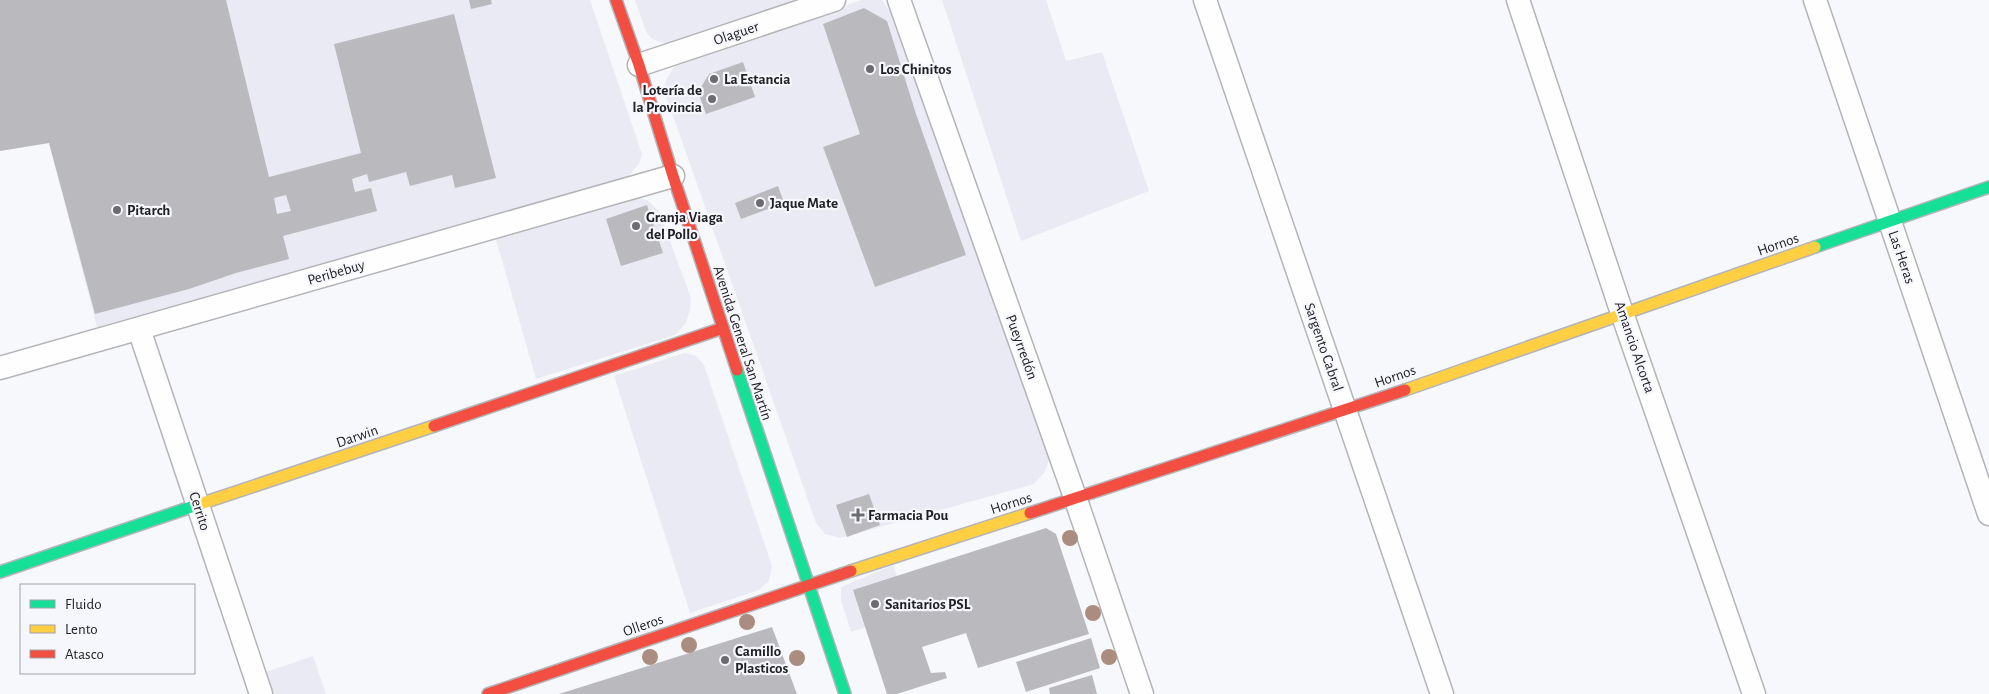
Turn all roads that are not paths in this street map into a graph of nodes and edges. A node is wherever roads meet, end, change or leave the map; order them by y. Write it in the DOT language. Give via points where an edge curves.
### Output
graph roads {
  1 [pos="616,0"];
  2 [pos="834,0"];
  3 [pos="899,0"];
  4 [pos="1205,0"];
  5 [pos="1518,0"];
  6 [pos="1815,0"];
  7 [pos="639,65"];
  8 [pos="673,176"];
  9 [pos="1989,187"];
  10 [pos="1890,222"];
  11 [pos="1622,312"];
  12 [pos="723,328"];
  13 [pos="139,329"];
  14 [pos="0,368"];
  15 [pos="1346,410"];
  16 [pos="1075,497"];
  17 [pos="198,505"];
  18 [pos="1989,514"];
  19 [pos="0,572"];
  20 [pos="808,585"];
  21 [pos="261,694"];
  22 [pos="488,694"];
  23 [pos="845,694"];
  24 [pos="1142,694"];
  25 [pos="1442,694"];
  26 [pos="1754,694"];
  1 -- 7 [label="street, Avenida General San Martín"];
  2 -- 7 [label="street, Olaguer"];
  3 -- 16 [label="street, Pueyrredón"];
  4 -- 15 [label="street, Sargento Cabral"];
  5 -- 11 [label="street, Amancio Alcorta"];
  6 -- 10 [label="street, Las Heras"];
  7 -- 8 [label="street, Avenida General San Martín"];
  8 -- 12 [label="street, Avenida General San Martín"];
  8 -- 13 [label="street, Peribebuy"];
  9 -- 10 [label="street, Hornos"];
  10 -- 11 [label="street, Hornos"];
  10 -- 18 [label="street, Las Heras"];
  11 -- 15 [label="street, Hornos"];
  11 -- 26 [label="street, Amancio Alcorta"];
  12 -- 17 [label="street, Darwin"];
  12 -- 20 [label="street, Avenida General San Martín"];
  13 -- 14 [label="street, Peribebuy"];
  13 -- 17 [label="street, Cerrito"];
  15 -- 16 [label="street, Hornos"];
  15 -- 25 [label="street, Sargento Cabral"];
  16 -- 20 [label="street, Hornos"];
  16 -- 24 [label="street, Pueyrredón"];
  17 -- 19 [label="street, Darwin"];
  17 -- 21 [label="street, Cerrito"];
  20 -- 22 [label="street, Olleros"];
  20 -- 23 [label="street, Avenida General San Martín"];
}
